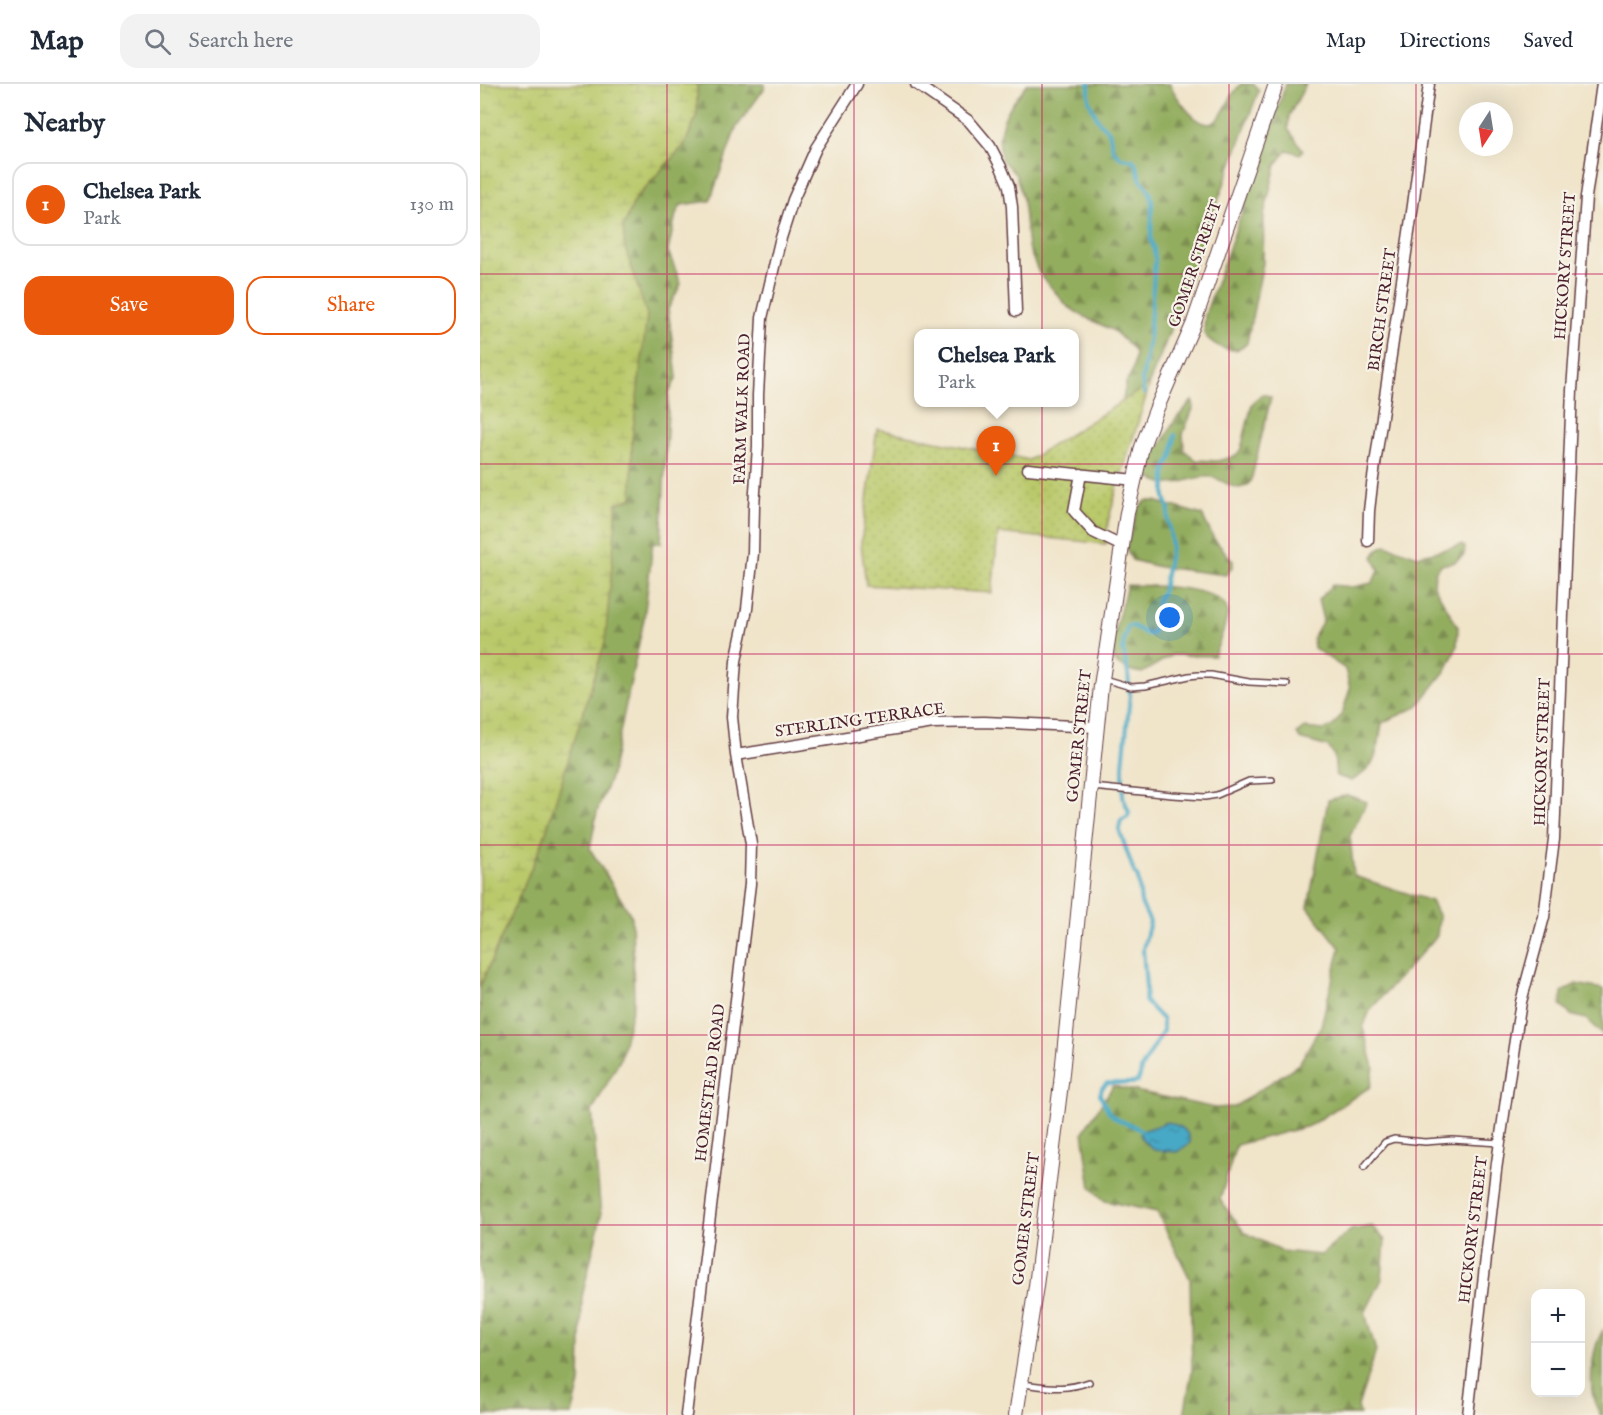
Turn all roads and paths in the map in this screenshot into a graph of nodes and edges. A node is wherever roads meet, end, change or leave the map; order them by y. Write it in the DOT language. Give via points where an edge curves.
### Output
graph roads {
  1 [pos="857,84"];
  2 [pos="916,84"];
  3 [pos="1276,84"];
  4 [pos="1429,84"];
  5 [pos="1602,84"];
  6 [pos="1016,311"];
  7 [pos="1028,469"];
  8 [pos="1082,474"];
  9 [pos="1135,480"];
  10 [pos="1368,541"];
  11 [pos="1122,546"];
  12 [pos="1102,679"];
  13 [pos="1287,684"];
  14 [pos="1097,727"];
  15 [pos="736,755"];
  16 [pos="1272,780"];
  17 [pos="1090,786"];
  18 [pos="1500,1143"];
  19 [pos="1364,1167"];
  20 [pos="1089,1382"];
  21 [pos="1021,1383"];
  22 [pos="686,1415"];
  23 [pos="1016,1415"];
  24 [pos="1468,1415"];
  1 -- 15 [label="street, FARM WALK ROAD" via="816,148 793,200 762,318 753,554 736,661 732,717"];
  2 -- 6 [label="street" via="969,122 1001,166 1012,207"];
  3 -- 9 [label="street, GOMER STREET" via="1193,325 1142,447"];
  4 -- 10 [label="street, BIRCH STREET" via="1373,475"];
  5 -- 18 [label="street, HICKORY STREET" via="1586,197 1572,390 1554,839 1544,918 1521,1002"];
  7 -- 8 [label="street"];
  8 -- 9 [label="street"];
  8 -- 11 [label="street" via="1074,511 1093,532"];
  9 -- 11 [label="street, GOMER STREET"];
  11 -- 12 [label="street, GOMER STREET"];
  12 -- 13 [label="lane" via="1131,687 1198,675"];
  12 -- 14 [label="street, GOMER STREET"];
  14 -- 15 [label="street, STERLING TERRACE" via="933,723"];
  14 -- 17 [label="street, GOMER STREET"];
  15 -- 22 [label="street, HOMESTEAD ROAD" via="751,844 750,884"];
  16 -- 17 [label="lane" via="1249,781 1205,797"];
  17 -- 21 [label="street, GOMER STREET" via="1061,1083"];
  18 -- 19 [label="lane" via="1394,1139 1386,1142"];
  18 -- 24 [label="street, HICKORY STREET"];
  20 -- 21 [label="lane" via="1053,1388"];
  21 -- 23 [label="street, GOMER STREET"];
}
